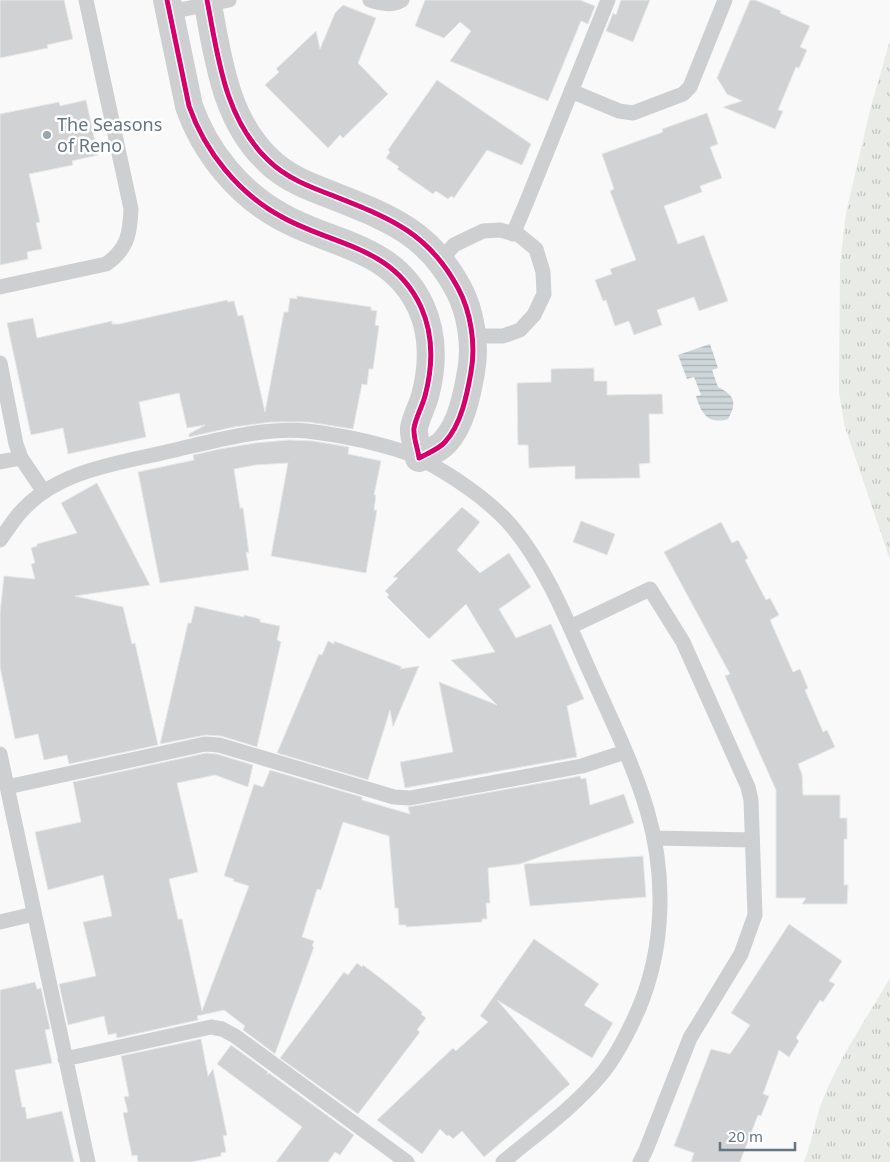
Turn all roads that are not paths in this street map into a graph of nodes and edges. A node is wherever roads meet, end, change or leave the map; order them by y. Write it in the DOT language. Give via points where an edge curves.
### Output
graph roads {
  1 [pos="86,0"];
  2 [pos="370,0"];
  3 [pos="402,0"];
  4 [pos="608,0"];
  5 [pos="725,0"];
  6 [pos="215,2"];
  7 [pos="169,6"];
  8 [pos="571,91"];
  9 [pos="512,234"];
  10 [pos="440,261"];
  11 [pos="0,287"];
  12 [pos="471,336"];
  13 [pos="0,362"];
  14 [pos="21,458"];
  15 [pos="420,458"];
  16 [pos="0,462"];
  17 [pos="44,492"];
  18 [pos="0,540"];
  19 [pos="570,627"];
  20 [pos="625,752"];
  21 [pos="0,754"];
  22 [pos="7,787"];
  23 [pos="654,838"];
  24 [pos="752,840"];
  25 [pos="34,914"];
  26 [pos="0,922"];
  27 [pos="65,1059"];
  28 [pos="88,1162"];
  29 [pos="407,1162"];
  30 [pos="503,1162"];
  31 [pos="640,1162"];
  1 -- 11 [label="lane" via="131,209 129,235 120,253 106,264"];
  2 -- 3 [label="lane" via="386,4"];
  4 -- 8 [label="lane"];
  5 -- 8 [label="lane" via="690,87 683,94 634,113 619,111"];
  6 -- 7 [label="lane"];
  6 -- 10 [label="street" via="228,94 249,139 268,160 288,175 309,187 393,221 415,234"];
  7 -- 15 [label="street" via="195,122 223,167 264,206 304,227 376,256 411,287 422,308 432,359 414,431"];
  8 -- 9 [label="lane"];
  9 -- 10 [label="lane" via="500,230 482,231 454,245"];
  9 -- 12 [label="lane" via="536,249 544,272 544,294 534,315 520,330 503,336"];
  10 -- 12 [label="street" via="463,298"];
  12 -- 15 [label="street" via="472,369 453,432 444,444"];
  13 -- 14 [label="lane"];
  14 -- 16 [label="lane"];
  14 -- 17 [label="lane"];
  15 -- 17 [label="lane" via="351,438 305,431 269,432 227,438 93,469 62,480"];
  15 -- 19 [label="lane" via="462,484 514,529 546,578"];
  17 -- 18 [label="lane" via="20,512"];
  19 -- 20 [label="lane"];
  19 -- 24 [label="lane" via="650,589 683,642 748,787"];
  20 -- 22 [label="lane" via="582,766 410,798 394,797 219,745 205,744"];
  20 -- 23 [label="lane"];
  21 -- 22 [label="lane"];
  22 -- 25 [label="lane"];
  23 -- 24 [label="lane"];
  23 -- 30 [label="lane" via="660,924 653,963 639,1007 602,1074"];
  24 -- 31 [label="lane" via="755,915 741,954 690,1038"];
  25 -- 26 [label="lane"];
  25 -- 27 [label="lane"];
  27 -- 28 [label="lane"];
  27 -- 29 [label="lane" via="211,1027 222,1029"];
}
